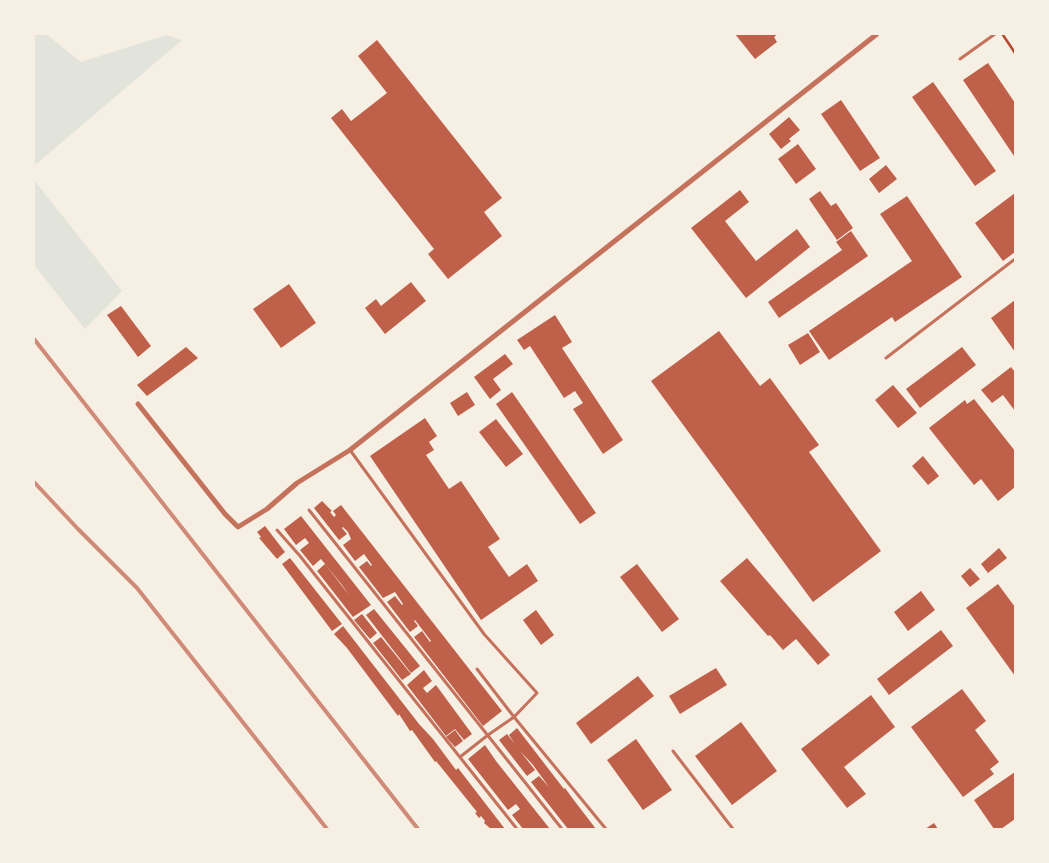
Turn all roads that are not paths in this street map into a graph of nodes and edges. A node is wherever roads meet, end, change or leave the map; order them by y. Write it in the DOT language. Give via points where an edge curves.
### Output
graph roads {
  1 [pos="877,34"];
  2 [pos="995,34"];
  3 [pos="960,59"];
  4 [pos="1015,259"];
  5 [pos="886,358"];
  6 [pos="138,404"];
  7 [pos="350,450"];
  8 [pos="309,510"];
  9 [pos="277,530"];
  10 [pos="477,669"];
  11 [pos="514,717"];
  12 [pos="488,735"];
  13 [pos="673,751"];
  14 [pos="460,757"];
  15 [pos="516,829"];
  16 [pos="562,829"];
  17 [pos="606,829"];
  18 [pos="733,829"];
  1 -- 7 [label="street"];
  2 -- 3 [label="lane"];
  4 -- 5 [label="lane"];
  6 -- 7 [label="street" via="238,527 267,509 296,483"];
  7 -- 11 [label="lane" via="484,634 537,693"];
  8 -- 12 [label="lane"];
  9 -- 14 [label="lane"];
  10 -- 11 [label="lane"];
  11 -- 12 [label="lane"];
  11 -- 17 [label="lane"];
  12 -- 14 [label="lane"];
  12 -- 16 [label="lane"];
  13 -- 18 [label="lane"];
  14 -- 15 [label="lane"];
}
